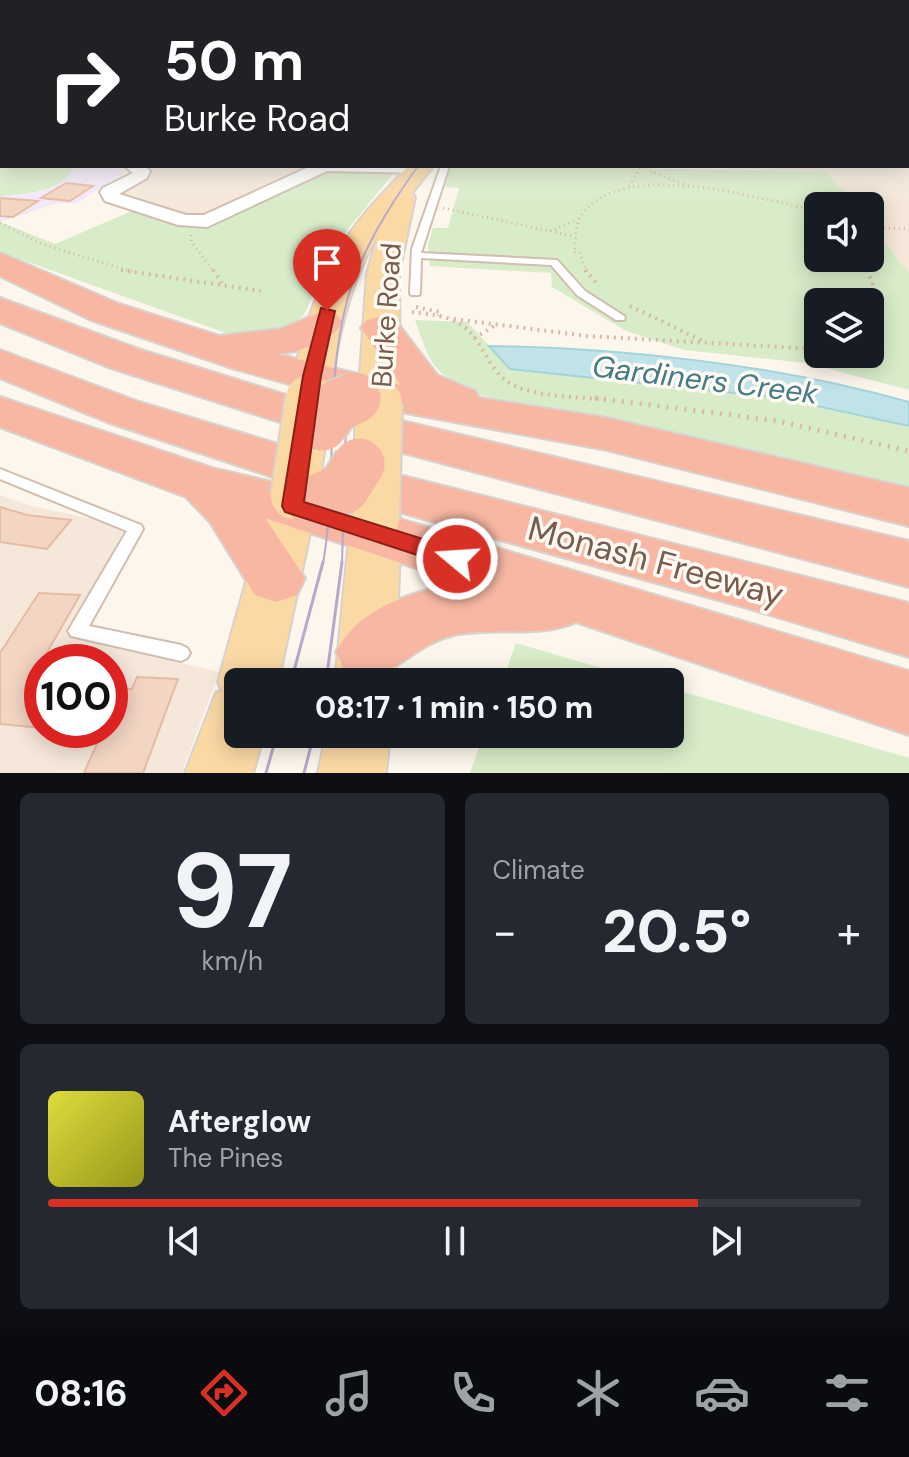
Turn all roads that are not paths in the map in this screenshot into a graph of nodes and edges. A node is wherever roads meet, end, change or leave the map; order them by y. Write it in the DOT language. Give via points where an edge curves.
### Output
graph roads {
  1 [pos="136,168"];
  2 [pos="319,168"];
  3 [pos="343,168"];
  4 [pos="421,173"];
  5 [pos="416,255"];
  6 [pos="0,263"];
  7 [pos="415,293"];
  8 [pos="0,309"];
  9 [pos="620,318"];
  10 [pos="396,320"];
  11 [pos="323,323"];
  12 [pos="180,339"];
  13 [pos="0,363"];
  14 [pos="302,390"];
  15 [pos="0,411"];
  16 [pos="379,414"];
  17 [pos="547,422"];
  18 [pos="0,474"];
  19 [pos="295,483"];
  20 [pos="204,484"];
  21 [pos="909,507"];
  22 [pos="385,516"];
  23 [pos="909,564"];
  24 [pos="276,578"];
  25 [pos="618,610"];
  26 [pos="909,630"];
  27 [pos="181,653"];
  28 [pos="366,667"];
  29 [pos="252,668"];
  30 [pos="909,703"];
  31 [pos="227,748"];
  32 [pos="356,748"];
  33 [pos="219,773"];
  34 [pos="352,773"];
  1 -- 2 [label="street" via="141,175 114,187 111,197 191,222 222,217"];
  3 -- 4 [label="street"];
  4 -- 5 [label="lane"];
  4 -- 10 [label="main road, Burke Road" via="385,259"];
  4 -- 11 [label="main road, Burke Road" via="366,230"];
  5 -- 7 [label="lane"];
  5 -- 9 [label="lane" via="554,262 573,286"];
  6 -- 12 [label="highway" via="105,312"];
  8 -- 14 [label="highway" via="123,358"];
  10 -- 16 [label="main road, Burke Road"];
  10 -- 17 [label="highway" via="428,388"];
  11 -- 12 [label="highway" via="300,337 275,343"];
  11 -- 14 [label="main road, Burke Road"];
  12 -- 14 [label="highway"];
  13 -- 19 [label="highway"];
  14 -- 16 [label="highway"];
  14 -- 19 [label="main road, Burke Road, bridge"];
  15 -- 20 [label="highway"];
  16 -- 17 [label="highway"];
  16 -- 19 [label="highway, bridge" via="347,485"];
  16 -- 22 [label="main road, Burke Road, bridge"];
  16 -- 23 [label="highway, Monash Freeway"];
  17 -- 21 [label="highway"];
  18 -- 27 [label="lane" via="136,529 77,631"];
  19 -- 20 [label="highway"];
  19 -- 22 [label="highway"];
  19 -- 24 [label="main road, Burke Road"];
  20 -- 24 [label="highway" via="229,508"];
  22 -- 25 [label="highway"];
  22 -- 26 [label="highway, Monash Freeway" via="744,583"];
  22 -- 28 [label="main road, Burke Road"];
  24 -- 29 [label="main road, Burke Road"];
  25 -- 28 [label="highway" via="523,603 469,607 388,634"];
  25 -- 30 [label="highway"];
  31 -- 33 [label="main road"];
  32 -- 34 [label="main road"];
}
